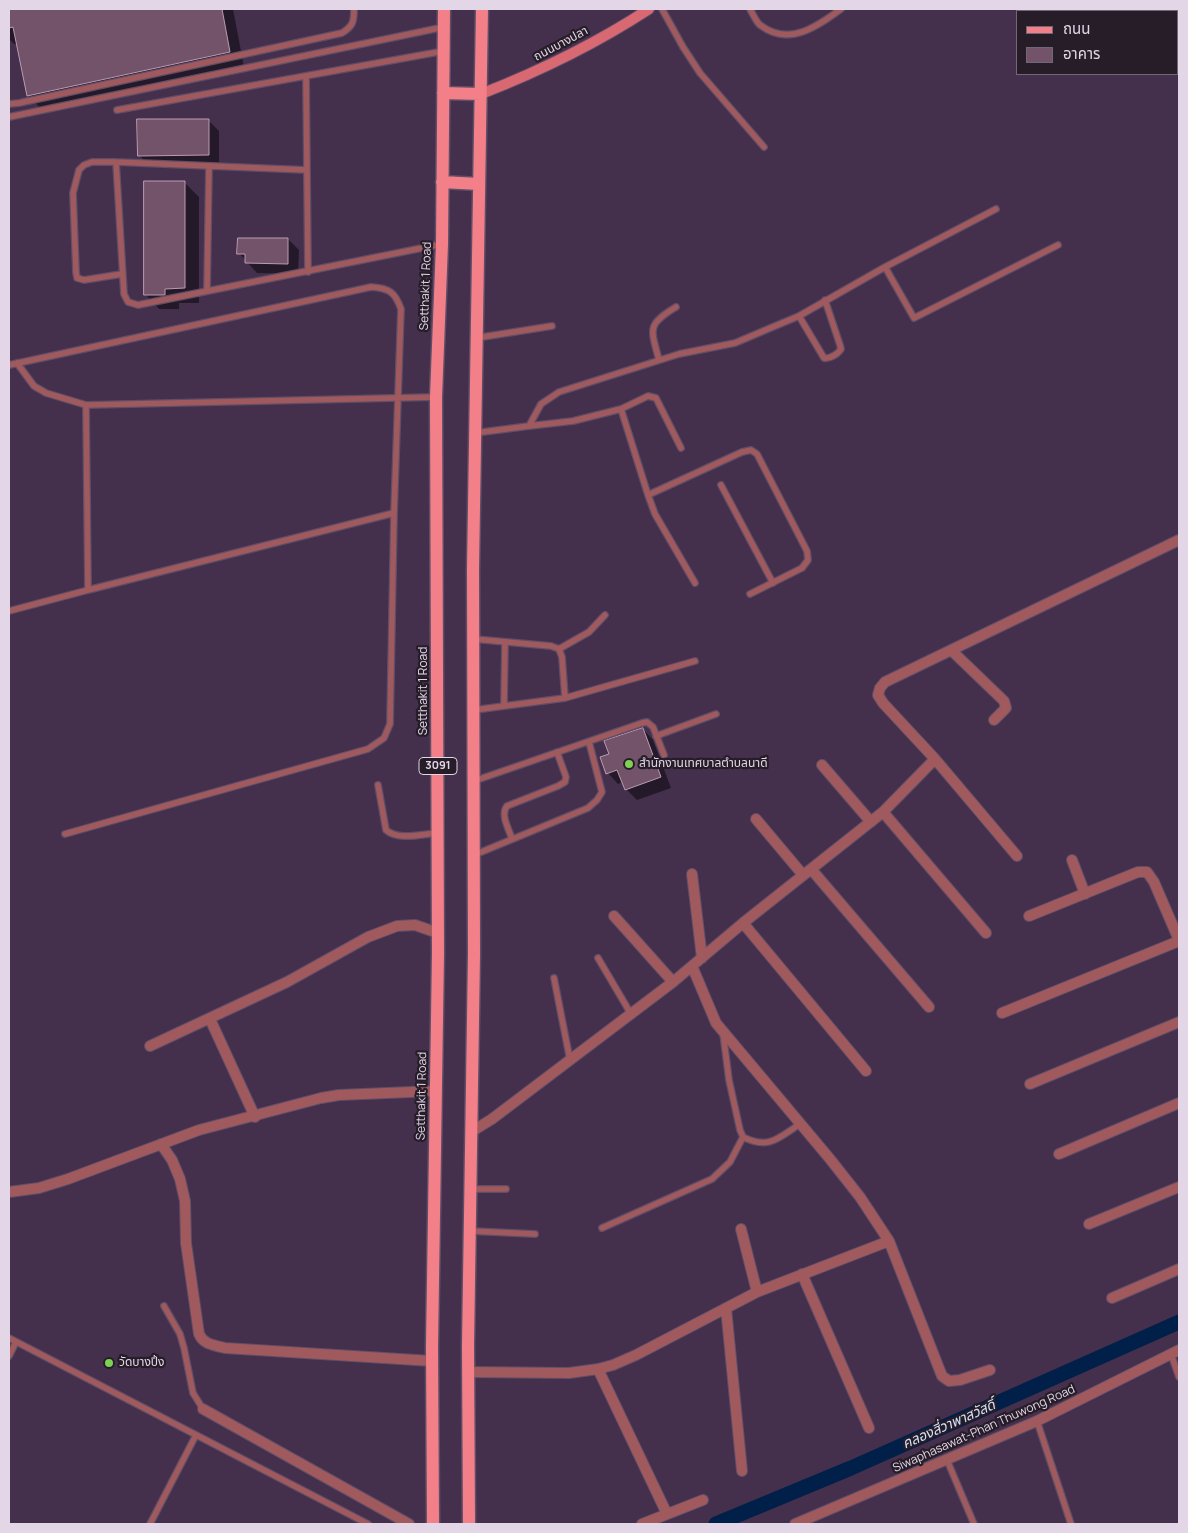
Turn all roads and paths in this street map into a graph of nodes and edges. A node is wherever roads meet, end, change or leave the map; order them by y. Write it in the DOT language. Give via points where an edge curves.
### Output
graph roads {
  1 [pos="354,9"];
  2 [pos="444,9"];
  3 [pos="482,9"];
  4 [pos="649,9"];
  5 [pos="662,9"];
  6 [pos="750,9"];
  7 [pos="841,9"];
  8 [pos="444,27"];
  9 [pos="444,51"];
  10 [pos="306,76"];
  11 [pos="444,93"];
  12 [pos="481,94"];
  13 [pos="9,104"];
  14 [pos="117,110"];
  15 [pos="9,118"];
  16 [pos="764,147"];
  17 [pos="116,162"];
  18 [pos="209,166"];
  19 [pos="307,170"];
  20 [pos="442,182"];
  21 [pos="478,184"];
  22 [pos="996,209"];
  23 [pos="442,244"];
  24 [pos="1058,246"];
  25 [pos="885,267"];
  26 [pos="308,272"];
  27 [pos="122,274"];
  28 [pos="207,292"];
  29 [pos="825,300"];
  30 [pos="676,308"];
  31 [pos="799,316"];
  32 [pos="552,326"];
  33 [pos="476,338"];
  34 [pos="659,360"];
  35 [pos="17,363"];
  36 [pos="9,365"];
  37 [pos="436,397"];
  38 [pos="399,398"];
  39 [pos="86,405"];
  40 [pos="621,409"];
  41 [pos="529,426"];
  42 [pos="475,433"];
  43 [pos="681,448"];
  44 [pos="721,485"];
  45 [pos="648,494"];
  46 [pos="394,513"];
  47 [pos="1179,540"];
  48 [pos="695,583"];
  49 [pos="773,583"];
  50 [pos="88,590"];
  51 [pos="750,594"];
  52 [pos="9,611"];
  53 [pos="605,614"];
  54 [pos="474,639"];
  55 [pos="505,642"];
  56 [pos="559,649"];
  57 [pos="951,650"];
  58 [pos="695,661"];
  59 [pos="565,698"];
  60 [pos="504,706"];
  61 [pos="474,710"];
  62 [pos="716,714"];
  63 [pos="994,720"];
  64 [pos="656,736"];
  65 [pos="589,742"];
  66 [pos="557,752"];
  67 [pos="664,755"];
  68 [pos="934,759"];
  69 [pos="822,765"];
  70 [pos="474,781"];
  71 [pos="378,785"];
  72 [pos="883,812"];
  73 [pos="756,819"];
  74 [pos="871,822"];
  75 [pos="438,833"];
  76 [pos="65,834"];
  77 [pos="512,839"];
  78 [pos="474,855"];
  79 [pos="1017,856"];
  80 [pos="1072,860"];
  81 [pos="807,872"];
  82 [pos="692,874"];
  83 [pos="1084,894"];
  84 [pos="614,916"];
  85 [pos="1028,916"];
  86 [pos="743,923"];
  87 [pos="438,933"];
  88 [pos="986,933"];
  89 [pos="1179,940"];
  90 [pos="598,958"];
  91 [pos="702,958"];
  92 [pos="692,966"];
  93 [pos="554,978"];
  94 [pos="674,982"];
  95 [pos="929,1007"];
  96 [pos="1002,1013"];
  97 [pos="631,1014"];
  98 [pos="210,1019"];
  99 [pos="1179,1022"];
  100 [pos="723,1032"];
  101 [pos="150,1046"];
  102 [pos="570,1060"];
  103 [pos="866,1071"];
  104 [pos="1030,1084"];
  105 [pos="436,1091"];
  106 [pos="1179,1103"];
  107 [pos="255,1116"];
  108 [pos="800,1124"];
  109 [pos="471,1132"];
  110 [pos="743,1137"];
  111 [pos="161,1144"];
  112 [pos="1059,1154"];
  113 [pos="1179,1186"];
  114 [pos="470,1189"];
  115 [pos="506,1189"];
  116 [pos="9,1192"];
  117 [pos="1090,1224"];
  118 [pos="602,1228"];
  119 [pos="741,1229"];
  120 [pos="470,1231"];
  121 [pos="535,1234"];
  122 [pos="889,1240"];
  123 [pos="1179,1269"];
  124 [pos="802,1274"];
  125 [pos="757,1292"];
  126 [pos="1112,1298"];
  127 [pos="164,1306"];
  128 [pos="726,1308"];
  129 [pos="9,1338"];
  130 [pos="16,1342"];
  131 [pos="1175,1352"];
  132 [pos="9,1356"];
  133 [pos="432,1360"];
  134 [pos="598,1369"];
  135 [pos="990,1370"];
  136 [pos="468,1372"];
  137 [pos="1179,1378"];
  138 [pos="203,1409"];
  139 [pos="1037,1421"];
  140 [pos="869,1428"];
  141 [pos="196,1435"];
  142 [pos="947,1460"];
  143 [pos="742,1471"];
  144 [pos="703,1500"];
  145 [pos="667,1514"];
  146 [pos="150,1524"];
  147 [pos="368,1524"];
  148 [pos="409,1524"];
  149 [pos="433,1524"];
  150 [pos="469,1524"];
  151 [pos="642,1524"];
  152 [pos="795,1524"];
  153 [pos="974,1524"];
  154 [pos="1071,1524"];
  1 -- 13 [label="lane" via="351,28 342,33"];
  2 -- 8 [label="main road, Setthakit 1 Road / 3091"];
  3 -- 12 [label="main road, 3091"];
  4 -- 12 [label="street, ถนนบางปลา" via="528,76"];
  5 -- 16 [label="lane" via="700,72"];
  6 -- 7 [label="lane" via="759,24 779,35 792,36"];
  8 -- 9 [label="main road, Setthakit 1 Road / 3091"];
  8 -- 15 [label="lane"];
  9 -- 10 [label="lane"];
  9 -- 11 [label="main road, Setthakit 1 Road / 3091"];
  10 -- 14 [label="lane"];
  10 -- 19 [label="lane"];
  11 -- 12 [label="main road"];
  11 -- 20 [label="main road, Setthakit 1 Road / 3091"];
  12 -- 21 [label="main road, 3091"];
  17 -- 18 [label="lane"];
  17 -- 27 [label="lane"];
  17 -- 27 [label="lane" via="92,162 79,170 73,193 76,272 78,278 84,280"];
  18 -- 19 [label="lane"];
  18 -- 28 [label="lane"];
  19 -- 26 [label="lane"];
  20 -- 21 [label="main road"];
  20 -- 23 [label="main road, Setthakit 1 Road / 3091"];
  21 -- 33 [label="main road, 3091"];
  22 -- 25 [label="lane"];
  23 -- 26 [label="lane"];
  23 -- 37 [label="main road, Setthakit 1 Road / 3091"];
  24 -- 25 [label="lane" via="914,318"];
  25 -- 29 [label="lane"];
  26 -- 28 [label="lane"];
  27 -- 28 [label="lane" via="128,302 138,305"];
  29 -- 31 [label="lane"];
  29 -- 31 [label="lane" via="840,345 839,352 824,358"];
  30 -- 34 [label="lane" via="659,318 654,326"];
  31 -- 34 [label="lane" via="735,343"];
  32 -- 33 [label="lane"];
  33 -- 42 [label="main road, 3091"];
  34 -- 41 [label="lane" via="559,392 541,404"];
  35 -- 36 [label="lane"];
  35 -- 38 [label="lane" via="371,287 385,288 397,298 401,309"];
  35 -- 39 [label="lane" via="34,386"];
  37 -- 38 [label="lane"];
  37 -- 75 [label="main road, Setthakit 1 Road / 3091"];
  38 -- 39 [label="lane"];
  38 -- 46 [label="lane"];
  39 -- 50 [label="lane"];
  40 -- 41 [label="lane" via="573,421"];
  40 -- 43 [label="lane" via="648,396 656,398"];
  40 -- 45 [label="lane"];
  41 -- 42 [label="lane"];
  42 -- 54 [label="main road, 3091"];
  44 -- 49 [label="lane"];
  45 -- 48 [label="lane"];
  45 -- 49 [label="lane" via="742,452 751,450 757,454 807,552 808,560 802,568"];
  46 -- 50 [label="lane"];
  46 -- 76 [label="lane" via="390,724 384,738 368,749"];
  47 -- 57 [label="street"];
  49 -- 51 [label="lane"];
  50 -- 52 [label="lane"];
  53 -- 56 [label="lane" via="589,632"];
  54 -- 55 [label="lane"];
  54 -- 61 [label="main road, 3091"];
  55 -- 56 [label="lane"];
  55 -- 60 [label="lane"];
  56 -- 59 [label="lane"];
  57 -- 63 [label="street" via="1004,701 1006,708"];
  57 -- 68 [label="street" via="885,682 878,695"];
  58 -- 59 [label="lane"];
  59 -- 60 [label="lane"];
  60 -- 61 [label="lane"];
  61 -- 70 [label="main road, 3091"];
  62 -- 64 [label="lane"];
  64 -- 65 [label="lane" via="647,722"];
  64 -- 67 [label="lane"];
  65 -- 66 [label="lane"];
  65 -- 77 [label="lane" via="602,792 597,800 588,808"];
  66 -- 70 [label="lane"];
  66 -- 77 [label="lane" via="565,782 504,809"];
  68 -- 72 [label="street"];
  68 -- 79 [label="street"];
  69 -- 74 [label="street"];
  70 -- 78 [label="main road, 3091"];
  71 -- 75 [label="lane" via="386,830 390,834"];
  72 -- 74 [label="street"];
  72 -- 88 [label="street"];
  73 -- 81 [label="street"];
  74 -- 81 [label="street"];
  75 -- 87 [label="main road, Setthakit 1 Road / 3091"];
  77 -- 78 [label="lane"];
  78 -- 109 [label="main road, 3091"];
  80 -- 83 [label="street"];
  81 -- 86 [label="street"];
  81 -- 95 [label="street"];
  82 -- 91 [label="street"];
  83 -- 85 [label="street"];
  83 -- 89 [label="street" via="1138,872 1147,872"];
  84 -- 94 [label="street"];
  86 -- 91 [label="street"];
  86 -- 103 [label="street"];
  87 -- 98 [label="street" via="415,925 397,926"];
  87 -- 105 [label="main road, Setthakit 1 Road / 3091"];
  89 -- 96 [label="street"];
  90 -- 97 [label="lane"];
  91 -- 92 [label="street"];
  92 -- 94 [label="street"];
  92 -- 100 [label="street" via="716,1023"];
  93 -- 102 [label="lane"];
  94 -- 97 [label="street"];
  97 -- 102 [label="street"];
  98 -- 101 [label="street"];
  98 -- 107 [label="street"];
  99 -- 104 [label="street"];
  100 -- 108 [label="street"];
  100 -- 110 [label="lane" via="729,1080"];
  102 -- 109 [label="street"];
  105 -- 107 [label="street" via="339,1095"];
  105 -- 133 [label="main road, Setthakit 1 Road / 3091"];
  106 -- 112 [label="street"];
  107 -- 111 [label="street" via="199,1130"];
  108 -- 110 [label="lane" via="764,1144"];
  108 -- 122 [label="street" via="860,1197"];
  109 -- 114 [label="main road, 3091"];
  110 -- 118 [label="lane" via="730,1162 712,1179"];
  111 -- 116 [label="street" via="39,1188"];
  111 -- 133 [label="street" via="180,1179 185,1201 186,1243 202,1340 225,1348"];
  113 -- 117 [label="street"];
  114 -- 115 [label="lane"];
  114 -- 120 [label="main road, 3091"];
  119 -- 125 [label="street"];
  120 -- 121 [label="lane"];
  120 -- 136 [label="main road, 3091"];
  122 -- 124 [label="street"];
  122 -- 135 [label="street" via="942,1376 949,1381 960,1380"];
  123 -- 126 [label="street"];
  124 -- 125 [label="street"];
  124 -- 140 [label="street"];
  125 -- 128 [label="street"];
  127 -- 138 [label="lane" via="180,1334 193,1393"];
  128 -- 134 [label="street" via="636,1355"];
  128 -- 143 [label="street"];
  129 -- 130 [label="lane"];
  130 -- 132 [label="lane"];
  130 -- 141 [label="lane"];
  131 -- 137 [label="lane"];
  131 -- 139 [label="street, Siwaphasawat-Phan Thuwong Road"];
  133 -- 149 [label="main road, Setthakit 1 Road / 3091"];
  134 -- 136 [label="street" via="569,1373"];
  134 -- 145 [label="street"];
  136 -- 150 [label="main road, 3091"];
  138 -- 148 [label="street"];
  139 -- 142 [label="street, Siwaphasawat-Phan Thuwong Road"];
  139 -- 154 [label="lane"];
  141 -- 146 [label="lane"];
  141 -- 147 [label="lane"];
  142 -- 152 [label="street, Siwaphasawat-Phan Thuwong Road"];
  142 -- 153 [label="lane"];
  144 -- 145 [label="street"];
  145 -- 151 [label="street"];
}
